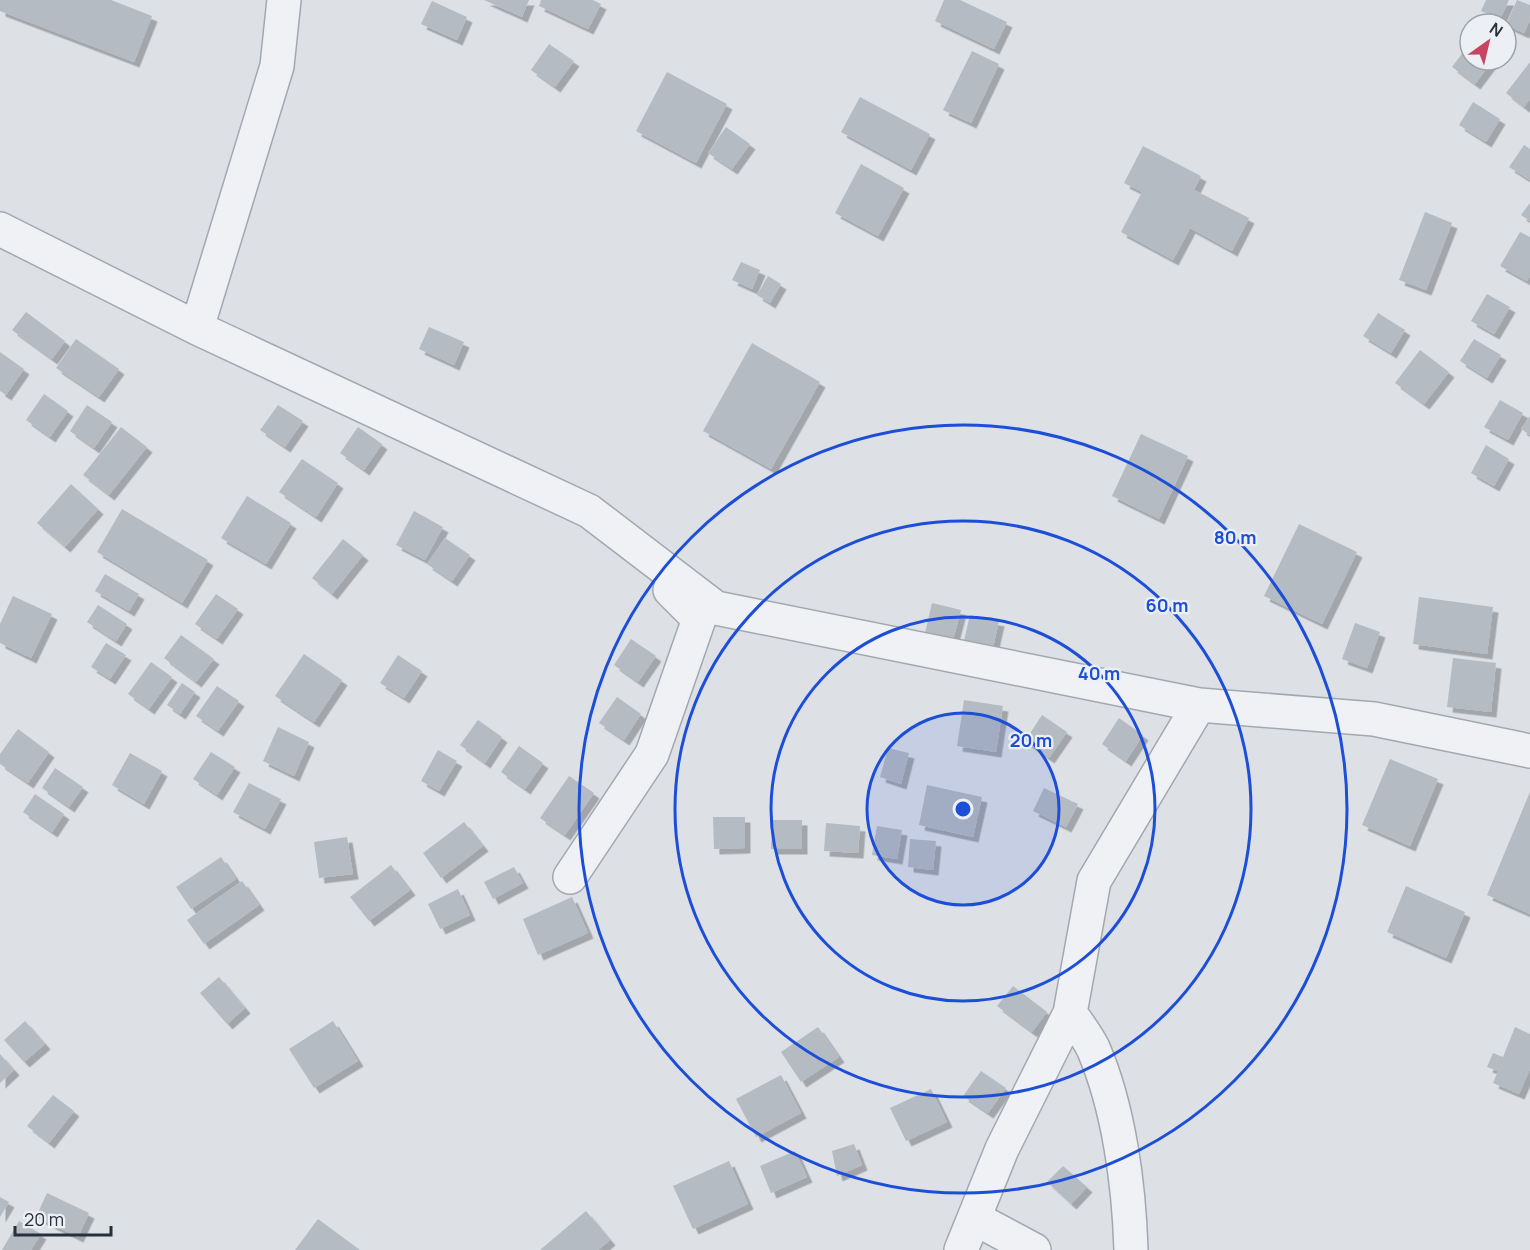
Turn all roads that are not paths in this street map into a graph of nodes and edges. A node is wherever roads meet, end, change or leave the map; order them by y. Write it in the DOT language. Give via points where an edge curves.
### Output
graph roads {
  1 [pos="284,0"];
  2 [pos="0,229"];
  3 [pos="197,328"];
  4 [pos="590,511"];
  5 [pos="1199,705"];
  6 [pos="1530,751"];
  7 [pos="570,877"];
  8 [pos="1070,1013"];
  9 [pos="974,1218"];
  10 [pos="961,1250"];
  11 [pos="1034,1250"];
  12 [pos="1131,1250"];
  1 -- 3 [label="street" via="277,66"];
  2 -- 3 [label="street"];
  3 -- 4 [label="street"];
  4 -- 5 [label="street" via="716,608"];
  4 -- 7 [label="street" via="699,619 652,754"];
  5 -- 6 [label="street" via="1374,719"];
  5 -- 8 [label="street" via="1094,881"];
  8 -- 9 [label="street" via="1002,1149"];
  8 -- 12 [label="street" via="1092,1047 1110,1099 1129,1196"];
  9 -- 10 [label="street"];
  9 -- 11 [label="street"];
}
